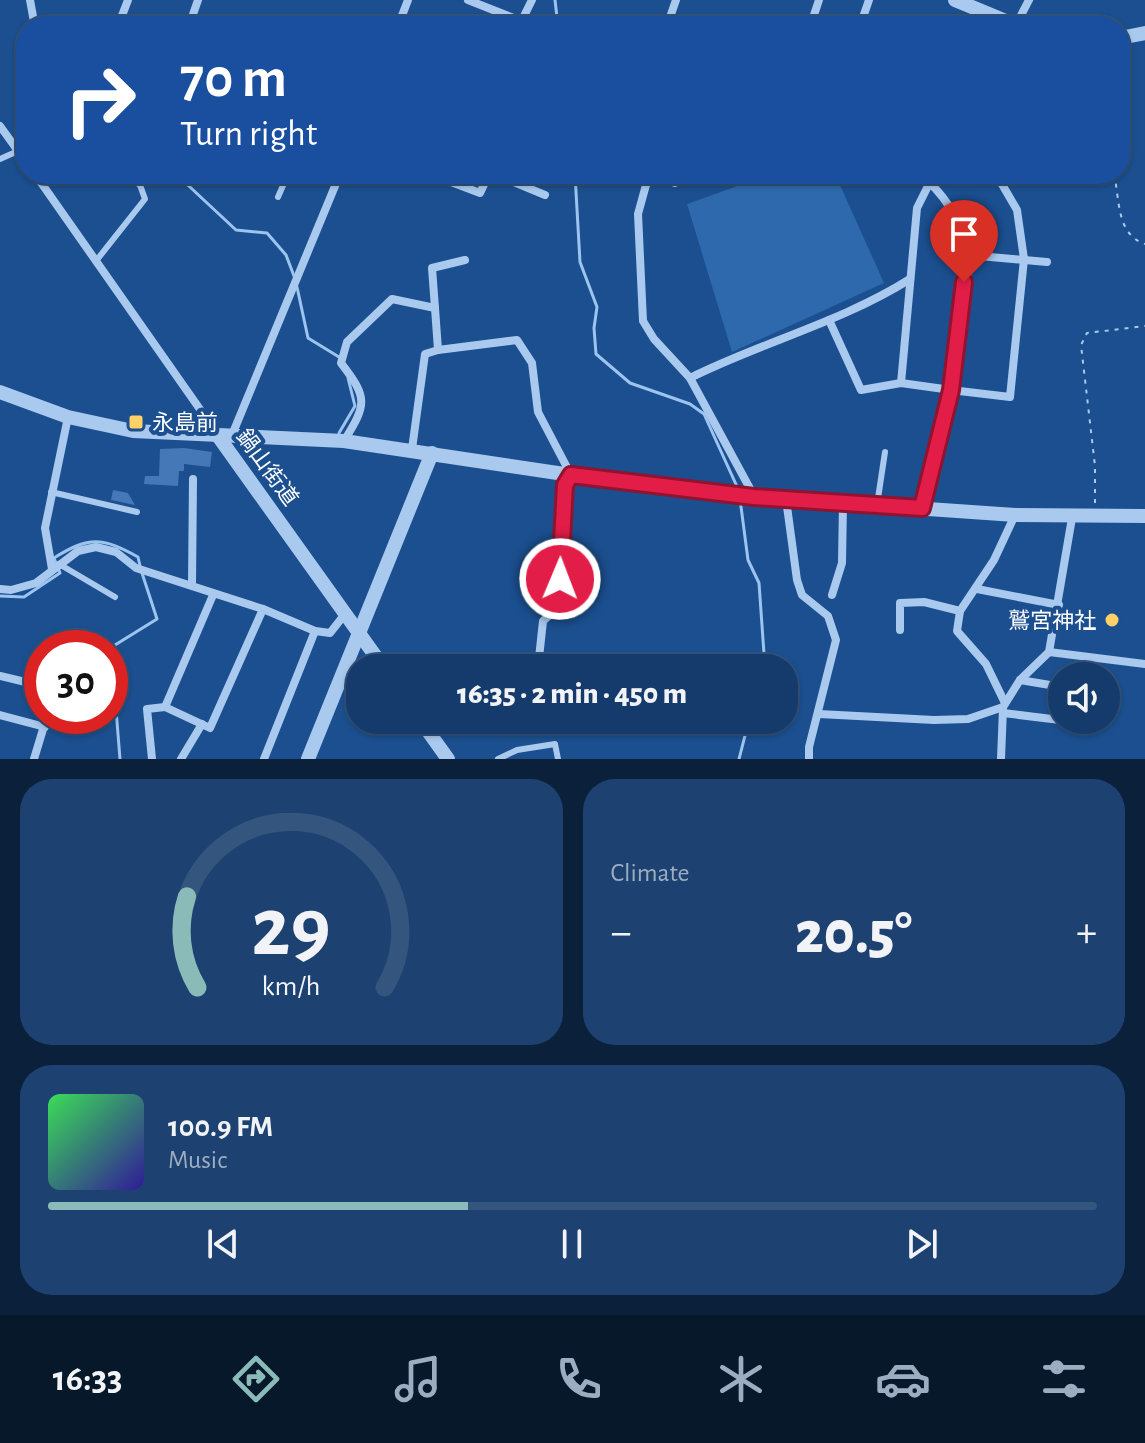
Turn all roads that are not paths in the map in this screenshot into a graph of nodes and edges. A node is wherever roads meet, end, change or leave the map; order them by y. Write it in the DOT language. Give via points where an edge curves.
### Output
graph roads {
  1 [pos="468,0"];
  2 [pos="955,0"];
  3 [pos="503,16"];
  4 [pos="979,16"];
  5 [pos="0,126"];
  6 [pos="16,148"];
  7 [pos="42,184"];
  8 [pos="138,184"];
  9 [pos="284,184"];
  10 [pos="336,184"];
  11 [pos="454,184"];
  12 [pos="485,184"];
  13 [pos="517,184"];
  14 [pos="646,184"];
  15 [pos="922,184"];
  16 [pos="929,184"];
  17 [pos="1002,184"];
  18 [pos="545,195"];
  19 [pos="278,197"];
  20 [pos="968,255"];
  21 [pos="1024,259"];
  22 [pos="465,260"];
  23 [pos="96,261"];
  24 [pos="1047,262"];
  25 [pos="910,279"];
  26 [pos="435,308"];
  27 [pos="829,320"];
  28 [pos="438,350"];
  29 [pos="690,378"];
  30 [pos="901,383"];
  31 [pos="951,390"];
  32 [pos="0,392"];
  33 [pos="68,417"];
  34 [pos="225,435"];
  35 [pos="344,441"];
  36 [pos="412,449"];
  37 [pos="885,452"];
  38 [pos="432,453"];
  39 [pos="571,475"];
  40 [pos="193,479"];
  41 [pos="51,492"];
  42 [pos="754,497"];
  43 [pos="786,499"];
  44 [pos="843,503"];
  45 [pos="877,505"];
  46 [pos="922,508"];
  47 [pos="137,512"];
  48 [pos="1015,515"];
  49 [pos="1145,516"];
  50 [pos="1072,518"];
  51 [pos="56,566"];
  52 [pos="192,585"];
  53 [pos="0,589"];
  54 [pos="977,589"];
  55 [pos="213,595"];
  56 [pos="832,595"];
  57 [pos="115,597"];
  58 [pos="1059,605"];
  59 [pos="263,609"];
  60 [pos="960,611"];
  61 [pos="345,614"];
  62 [pos="900,630"];
  63 [pos="315,631"];
  64 [pos="359,633"];
  65 [pos="1049,652"];
  66 [pos="376,654"];
  67 [pos="539,654"];
  68 [pos="1145,664"];
  69 [pos="0,676"];
  70 [pos="1020,680"];
  71 [pos="24,682"];
  72 [pos="1048,685"];
  73 [pos="165,707"];
  74 [pos="1003,707"];
  75 [pos="819,714"];
  76 [pos="0,715"];
  77 [pos="1048,717"];
  78 [pos="24,721"];
  79 [pos="202,724"];
  80 [pos="43,734"];
  81 [pos="430,734"];
  82 [pos="34,759"];
  83 [pos="152,759"];
  84 [pos="181,759"];
  85 [pos="264,759"];
  86 [pos="308,759"];
  87 [pos="448,759"];
  88 [pos="498,759"];
  89 [pos="558,759"];
  90 [pos="809,759"];
  91 [pos="1001,759"];
  1 -- 3 [label="street"];
  2 -- 4 [label="street"];
  5 -- 6 [label="street"];
  7 -- 23 [label="street"];
  8 -- 23 [label="lane" via="145,199"];
  9 -- 19 [label="lane"];
  10 -- 34 [label="street"];
  11 -- 12 [label="street" via="480,193"];
  13 -- 18 [label="street"];
  14 -- 29 [label="street" via="638,214 643,321"];
  15 -- 25 [label="street"];
  16 -- 20 [label="street" via="946,202"];
  17 -- 21 [label="street" via="1017,210"];
  20 -- 21 [label="street"];
  20 -- 31 [label="street"];
  21 -- 24 [label="street"];
  21 -- 31 [label="street" via="1010,397"];
  22 -- 26 [label="street" via="432,268"];
  23 -- 34 [label="street"];
  25 -- 27 [label="street"];
  25 -- 30 [label="street"];
  26 -- 28 [label="street"];
  26 -- 35 [label="street" via="392,299 347,342 341,363 362,390 362,412"];
  27 -- 29 [label="street" via="737,354"];
  27 -- 30 [label="street" via="861,390"];
  28 -- 36 [label="street" via="425,354"];
  28 -- 39 [label="street" via="517,340 532,363 538,412"];
  29 -- 42 [label="street"];
  30 -- 31 [label="street"];
  31 -- 46 [label="street"];
  32 -- 33 [label="street, 鍋山街道"];
  33 -- 34 [label="street, 鍋山街道" via="133,431"];
  33 -- 41 [label="street"];
  34 -- 35 [label="street"];
  34 -- 61 [label="street, 鍋山街道"];
  35 -- 36 [label="street"];
  36 -- 38 [label="street"];
  37 -- 45 [label="lane"];
  38 -- 39 [label="street"];
  38 -- 64 [label="street"];
  39 -- 42 [label="street"];
  39 -- 67 [label="street" via="565,485 560,606 543,621"];
  40 -- 52 [label="street"];
  41 -- 47 [label="lane"];
  41 -- 51 [label="street" via="45,528"];
  42 -- 43 [label="street"];
  43 -- 44 [label="street"];
  43 -- 75 [label="street" via="802,595 828,616 836,640"];
  44 -- 45 [label="street"];
  44 -- 56 [label="street" via="842,563"];
  45 -- 46 [label="street"];
  46 -- 48 [label="street"];
  48 -- 50 [label="street"];
  48 -- 54 [label="street"];
  49 -- 50 [label="street"];
  50 -- 58 [label="street"];
  51 -- 52 [label="street" via="78,551 96,547 116,552 136,568"];
  51 -- 53 [label="street" via="36,583"];
  51 -- 57 [label="lane"];
  52 -- 55 [label="street"];
  54 -- 58 [label="street"];
  54 -- 60 [label="street"];
  55 -- 59 [label="street"];
  55 -- 73 [label="street"];
  58 -- 65 [label="street"];
  59 -- 63 [label="street"];
  59 -- 79 [label="street" via="210,728"];
  60 -- 62 [label="street" via="924,602 900,603"];
  60 -- 74 [label="street" via="957,631 986,664"];
  61 -- 63 [label="street" via="330,633"];
  61 -- 64 [label="street, 鍋山街道"];
  63 -- 85 [label="street"];
  64 -- 66 [label="street, 鍋山街道"];
  64 -- 86 [label="street"];
  65 -- 68 [label="street"];
  65 -- 70 [label="street"];
  69 -- 71 [label="street"];
  70 -- 72 [label="street"];
  70 -- 74 [label="street"];
  73 -- 79 [label="street"];
  73 -- 83 [label="street" via="147,709"];
  74 -- 75 [label="street" via="968,719"];
  74 -- 77 [label="street"];
  74 -- 91 [label="street"];
  75 -- 90 [label="street"];
  76 -- 78 [label="street"];
  79 -- 84 [label="street"];
  80 -- 82 [label="street"];
  81 -- 87 [label="street"];
  88 -- 89 [label="lane" via="555,744"];
}
